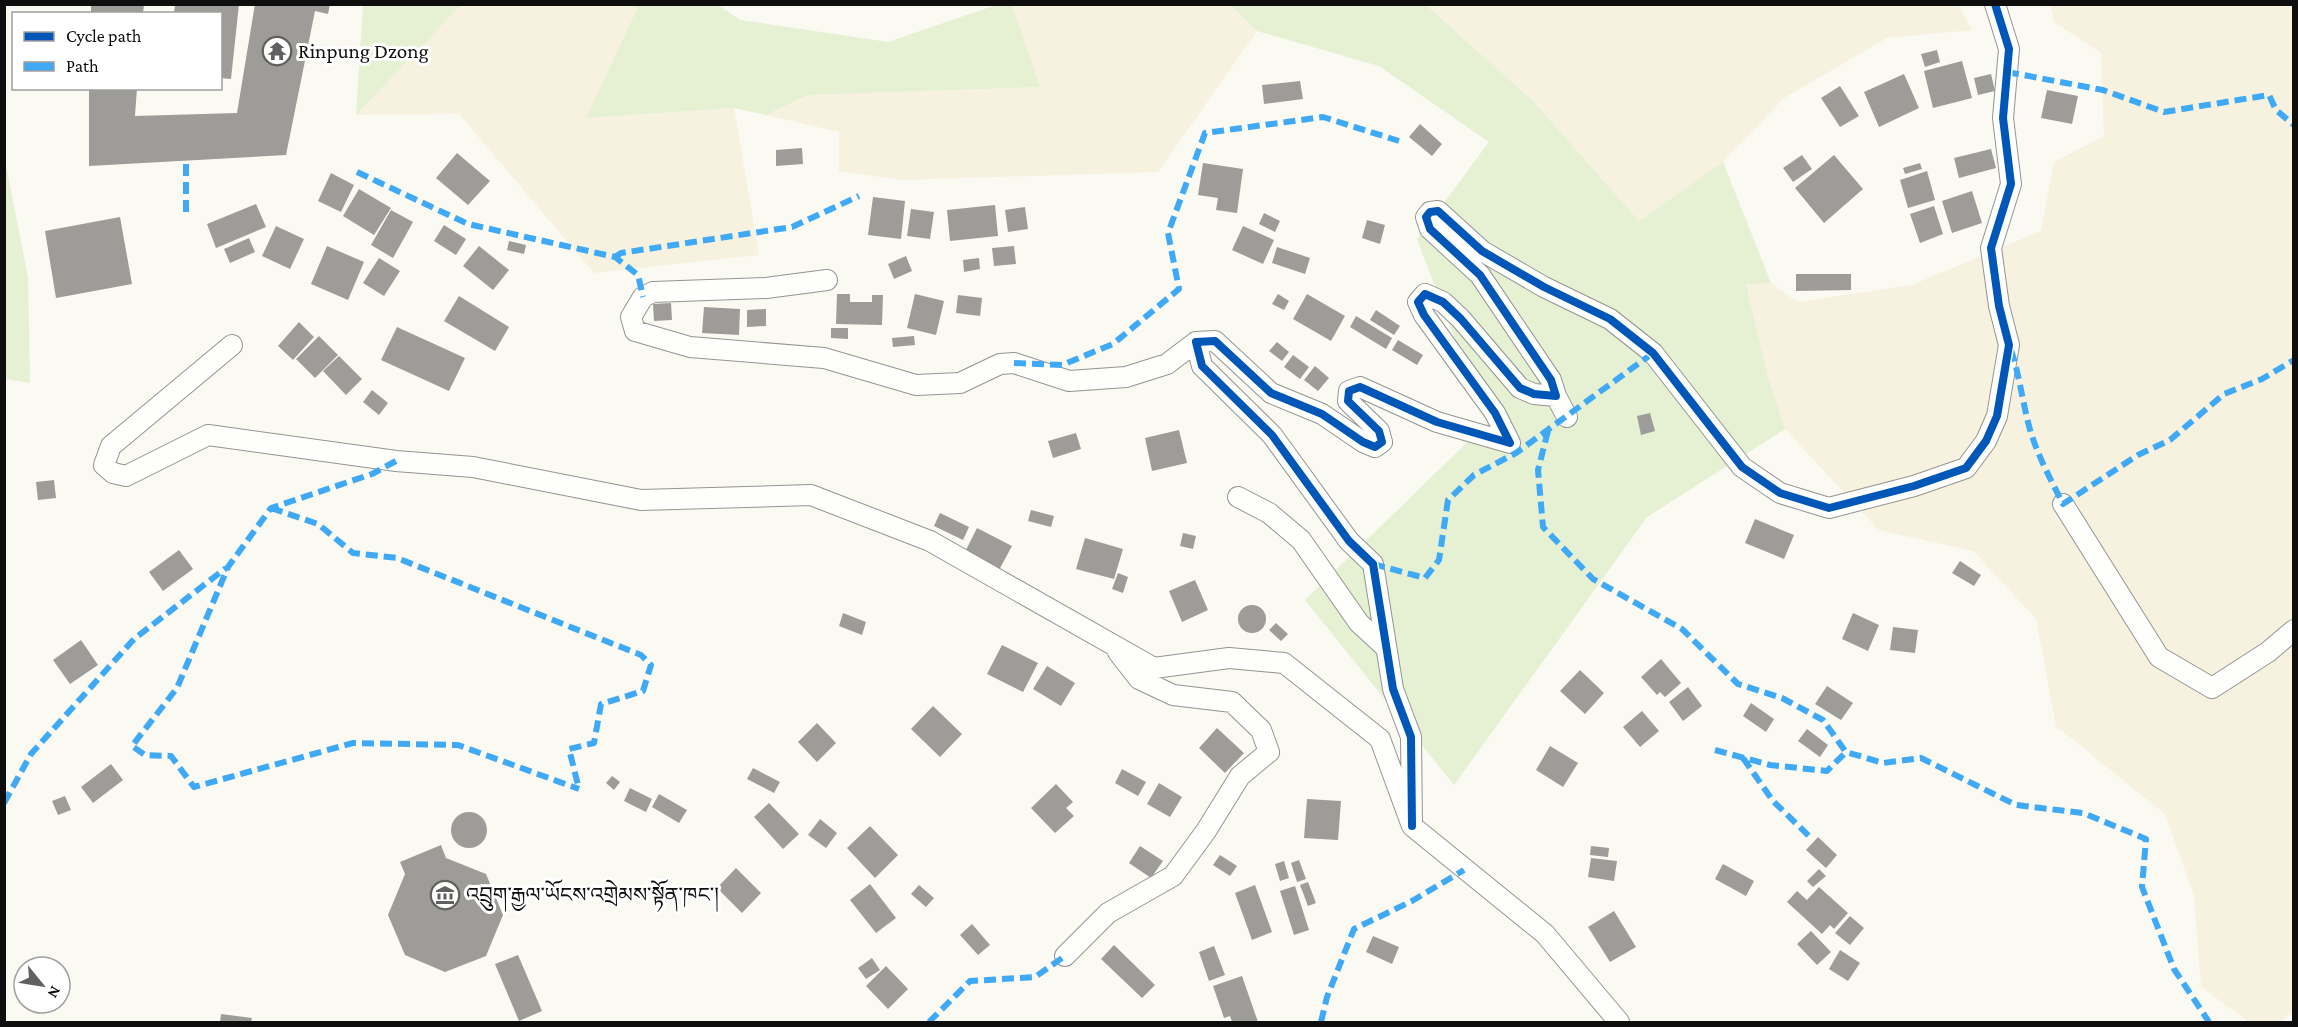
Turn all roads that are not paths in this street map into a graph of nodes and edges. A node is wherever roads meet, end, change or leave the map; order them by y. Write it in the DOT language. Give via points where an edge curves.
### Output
graph roads {
  1 [pos="1995,4"];
  2 [pos="827,280"];
  3 [pos="1196,342"];
  4 [pos="232,345"];
  5 [pos="1556,396"];
  6 [pos="1567,417"];
  7 [pos="1238,496"];
  8 [pos="2063,504"];
  9 [pos="2294,630"];
  10 [pos="1102,637"];
  11 [pos="1384,646"];
  12 [pos="1412,826"];
  13 [pos="1065,956"];
  14 [pos="1619,1023"];
  1 -- 5 [label="street" via="2009,49 2003,118 2010,184 1991,248 2009,345 1997,416 1986,441 1966,468 1829,508 1780,493 1742,467 1653,353 1610,319 1482,252 1438,211 1430,212 1426,217 1430,229 1480,274 1551,380"];
  2 -- 3 [label="street" via="766,288 653,292 643,297 632,317 635,331 690,347 824,358 916,385 960,383 1000,364 1014,363 1069,381 1126,377 1167,364"];
  3 -- 5 [label="street" via="1215,341 1271,393 1322,414 1376,447 1382,442 1380,431 1348,401 1349,391 1360,387 1437,422 1513,448 1495,412 1424,315 1418,302 1425,294 1443,302 1461,319 1520,388"];
  3 -- 11 [label="street" via="1202,366 1272,435 1348,541 1373,564"];
  4 -- 10 [label="street" via="111,446 104,465 113,473 126,476 208,435 396,461 473,467 640,500 811,495 930,541"];
  5 -- 6 [label="street"];
  7 -- 11 [label="street" via="1269,513 1301,540 1359,623"];
  8 -- 9 [label="street" via="2160,657 2212,688"];
  10 -- 12 [label="street" via="1154,668 1229,658 1284,663 1380,739"];
  10 -- 13 [label="street" via="1139,679 1173,695 1232,702 1261,730 1269,752 1240,776 1173,876 1108,913"];
  11 -- 12 [label="street" via="1393,690 1411,737"];
  12 -- 14 [label="street" via="1545,934"];
}
